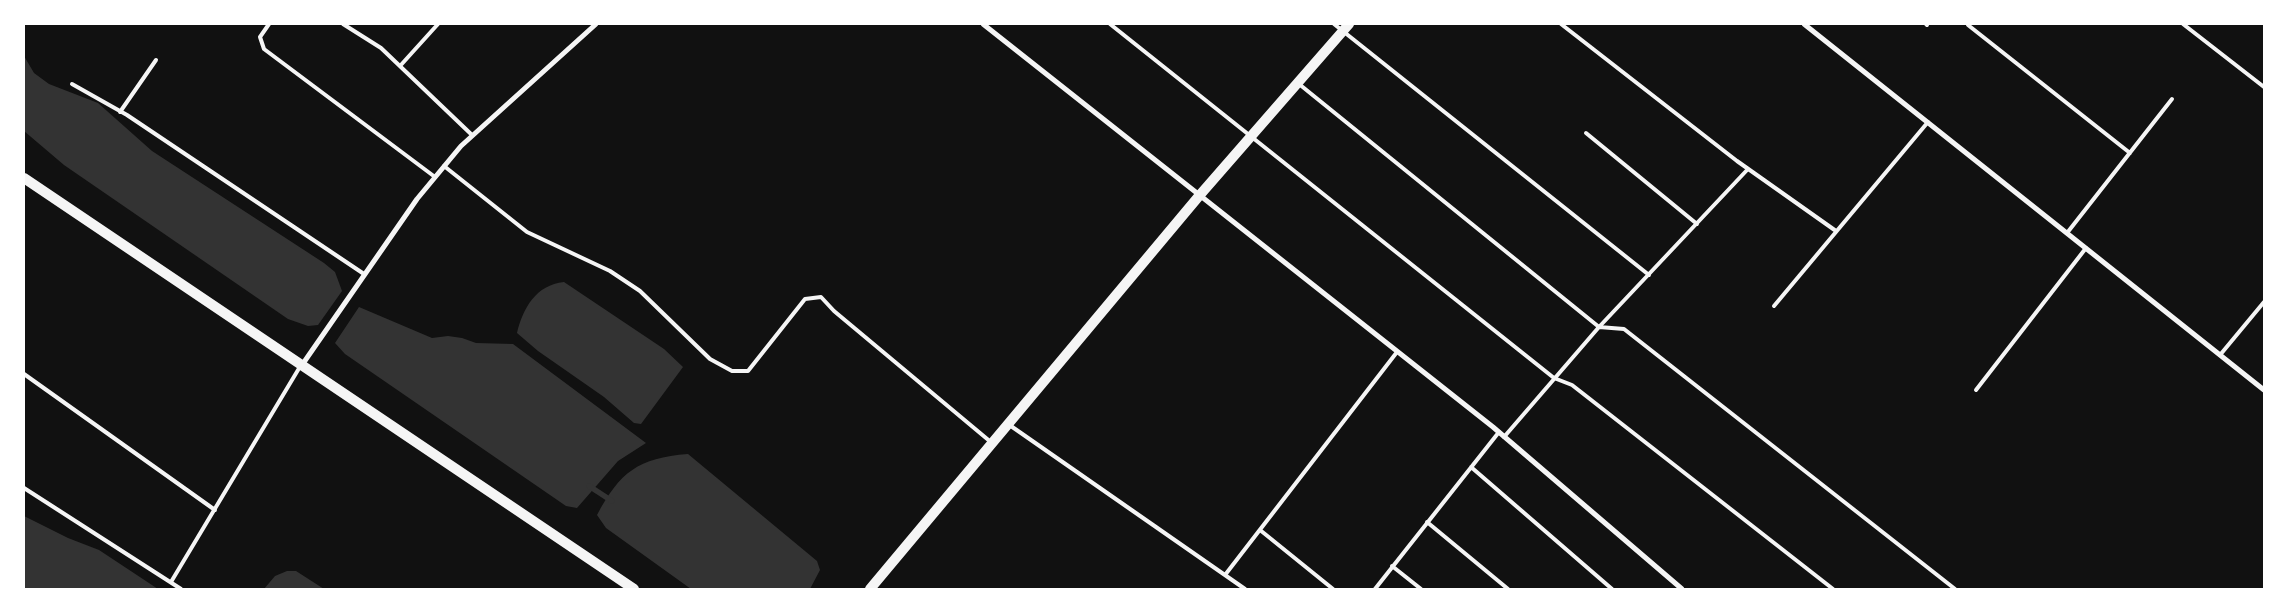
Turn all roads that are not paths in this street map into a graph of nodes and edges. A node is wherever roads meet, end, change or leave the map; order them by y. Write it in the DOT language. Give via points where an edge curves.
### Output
graph roads {
  1 [pos="269,24"];
  2 [pos="342,24"];
  3 [pos="438,24"];
  4 [pos="596,24"];
  5 [pos="983,24"];
  6 [pos="1110,24"];
  7 [pos="1561,24"];
  8 [pos="1804,24"];
  9 [pos="2183,24"];
  10 [pos="1968,25"];
  11 [pos="1342,26"];
  12 [pos="156,60"];
  13 [pos="400,66"];
  14 [pos="1298,82"];
  15 [pos="72,84"];
  16 [pos="2264,88"];
  17 [pos="2172,99"];
  18 [pos="120,112"];
  19 [pos="1928,122"];
  20 [pos="1586,133"];
  21 [pos="472,135"];
  22 [pos="1250,137"];
  23 [pos="2130,153"];
  24 [pos="444,166"];
  25 [pos="1748,169"];
  26 [pos="434,177"];
  27 [pos="24,178"];
  28 [pos="1199,196"];
  29 [pos="1697,224"];
  30 [pos="1836,231"];
  31 [pos="2067,233"];
  32 [pos="2086,248"];
  33 [pos="364,274"];
  34 [pos="1649,275"];
  35 [pos="2264,302"];
  36 [pos="1774,306"];
  37 [pos="1599,327"];
  38 [pos="1398,352"];
  39 [pos="2220,354"];
  40 [pos="301,365"];
  41 [pos="24,374"];
  42 [pos="1554,378"];
  43 [pos="1976,390"];
  44 [pos="2264,390"];
  45 [pos="1008,424"];
  46 [pos="1499,432"];
  47 [pos="1504,437"];
  48 [pos="992,443"];
  49 [pos="1471,467"];
  50 [pos="24,488"];
  51 [pos="215,510"];
  52 [pos="1427,522"];
  53 [pos="1260,530"];
  54 [pos="1392,566"];
  55 [pos="1225,575"];
  56 [pos="171,582"];
  57 [pos="181,589"];
  58 [pos="634,589"];
  59 [pos="870,589"];
  60 [pos="1244,589"];
  61 [pos="1333,589"];
  62 [pos="1375,589"];
  63 [pos="1421,589"];
  64 [pos="1508,589"];
  65 [pos="1612,589"];
  66 [pos="1682,589"];
  67 [pos="1833,589"];
  68 [pos="1955,589"];
  1 -- 26 [label="lane" via="260,37 264,49"];
  2 -- 13 [label="lane" via="381,48"];
  3 -- 13 [label="lane"];
  4 -- 21 [label="street"];
  5 -- 28 [label="street"];
  6 -- 22 [label="lane"];
  7 -- 25 [label="lane"];
  8 -- 19 [label="street"];
  9 -- 16 [label="lane"];
  10 -- 23 [label="lane"];
  11 -- 14 [label="main road"];
  11 -- 34 [label="lane"];
  12 -- 18 [label="lane"];
  13 -- 21 [label="lane"];
  14 -- 22 [label="main road"];
  14 -- 37 [label="lane"];
  15 -- 18 [label="lane"];
  17 -- 23 [label="lane"];
  18 -- 33 [label="lane"];
  19 -- 30 [label="lane"];
  19 -- 31 [label="street"];
  20 -- 29 [label="lane"];
  21 -- 24 [label="street"];
  22 -- 28 [label="main road"];
  22 -- 42 [label="lane"];
  23 -- 31 [label="lane"];
  24 -- 26 [label="street"];
  24 -- 48 [label="lane" via="527,232 610,271 640,291 710,359 732,370 748,372 806,299 821,298"];
  25 -- 29 [label="lane"];
  25 -- 30 [label="lane"];
  26 -- 33 [label="street"];
  27 -- 40 [label="main road"];
  28 -- 38 [label="street"];
  28 -- 45 [label="main road"];
  29 -- 34 [label="lane"];
  30 -- 36 [label="lane"];
  31 -- 32 [label="street"];
  32 -- 39 [label="street"];
  32 -- 43 [label="lane"];
  33 -- 40 [label="street"];
  34 -- 37 [label="lane"];
  35 -- 39 [label="lane"];
  37 -- 42 [label="lane"];
  37 -- 68 [label="lane" via="1624,329"];
  38 -- 46 [label="street"];
  38 -- 53 [label="lane"];
  39 -- 44 [label="street"];
  40 -- 51 [label="lane"];
  40 -- 58 [label="main road"];
  41 -- 51 [label="lane"];
  42 -- 47 [label="lane"];
  42 -- 67 [label="lane" via="1572,385"];
  45 -- 48 [label="main road"];
  45 -- 55 [label="lane"];
  46 -- 47 [label="street"];
  46 -- 49 [label="lane"];
  47 -- 66 [label="street"];
  48 -- 59 [label="main road"];
  49 -- 52 [label="lane"];
  49 -- 65 [label="lane"];
  50 -- 56 [label="lane"];
  51 -- 56 [label="lane"];
  52 -- 54 [label="lane"];
  52 -- 64 [label="lane"];
  53 -- 55 [label="lane"];
  53 -- 61 [label="lane"];
  54 -- 62 [label="lane"];
  54 -- 63 [label="lane"];
  55 -- 60 [label="lane"];
  56 -- 57 [label="lane"];
}
